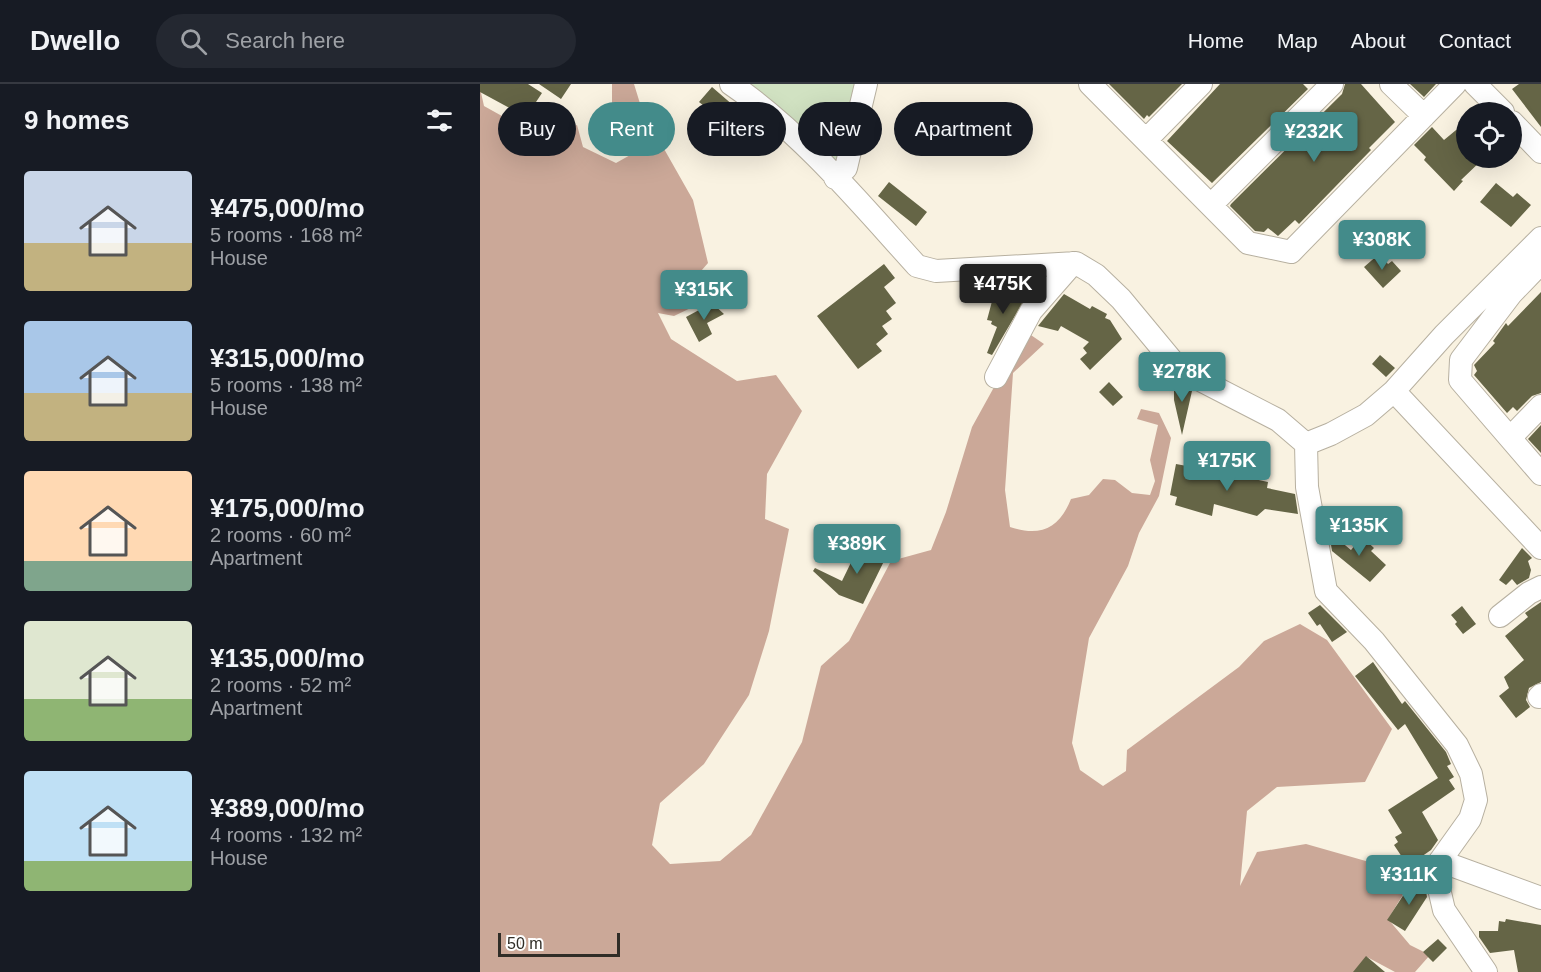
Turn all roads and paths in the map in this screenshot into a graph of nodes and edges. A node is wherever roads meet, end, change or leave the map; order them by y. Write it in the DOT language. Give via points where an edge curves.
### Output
graph roads {
  1 [pos="731,84"];
  2 [pos="866,84"];
  3 [pos="1090,84"];
  4 [pos="1201,84"];
  5 [pos="1332,84"];
  6 [pos="1391,84"];
  7 [pos="1455,84"];
  8 [pos="1475,84"];
  9 [pos="1493,102"];
  10 [pos="1424,116"];
  11 [pos="1522,132"];
  12 [pos="1147,139"];
  13 [pos="1541,152"];
  14 [pos="835,178"];
  15 [pos="1211,205"];
  16 [pos="1541,238"];
  17 [pos="1073,263"];
  18 [pos="1541,263"];
  19 [pos="996,376"];
  20 [pos="1394,391"];
  21 [pos="1541,406"];
  22 [pos="1510,438"];
  23 [pos="1306,444"];
  24 [pos="1541,474"];
  25 [pos="1541,548"];
  26 [pos="1541,588"];
  27 [pos="1500,616"];
  28 [pos="1440,861"];
  29 [pos="1541,898"];
  30 [pos="1486,972"];
  1 -- 14 [label="street" via="765,108"];
  2 -- 14 [label="street" via="846,168"];
  3 -- 12 [label="street"];
  4 -- 12 [label="street"];
  5 -- 15 [label="street"];
  6 -- 10 [label="street"];
  7 -- 10 [label="street"];
  8 -- 9 [label="street"];
  10 -- 15 [label="street" via="1291,252 1248,243"];
  11 -- 13 [label="street"];
  12 -- 15 [label="street"];
  14 -- 17 [label="street" via="916,266 936,272"];
  16 -- 20 [label="street"];
  17 -- 19 [label="street" via="1031,311"];
  17 -- 23 [label="street" via="1096,275 1121,299 1179,369 1278,420"];
  18 -- 22 [label="street" via="1511,294 1461,360 1460,380"];
  20 -- 23 [label="street" via="1366,415"];
  20 -- 25 [label="street"];
  21 -- 22 [label="street"];
  22 -- 24 [label="street"];
  23 -- 28 [label="street" via="1307,488 1326,591 1374,641 1457,745 1471,774 1476,800 1470,819"];
  26 -- 27 [label="street"];
  28 -- 29 [label="street"];
  28 -- 30 [label="street" via="1437,880 1444,910"];
}
